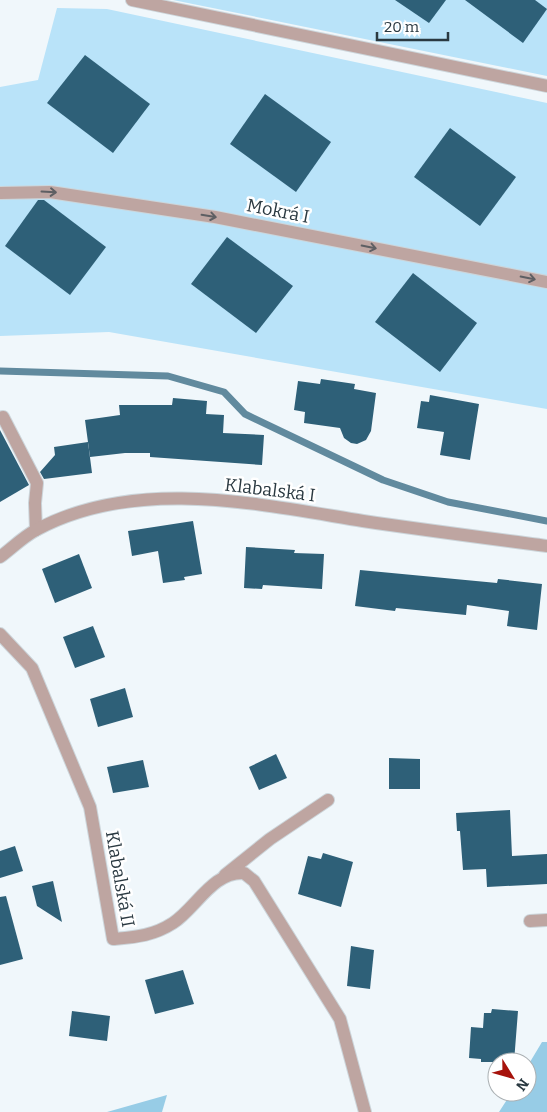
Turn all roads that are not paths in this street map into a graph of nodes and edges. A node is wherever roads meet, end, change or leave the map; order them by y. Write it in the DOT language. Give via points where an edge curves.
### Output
graph roads {
  1 [pos="132,0"];
  2 [pos="547,86"];
  3 [pos="0,192"];
  4 [pos="547,282"];
  5 [pos="0,418"];
  6 [pos="36,530"];
  7 [pos="547,546"];
  8 [pos="0,557"];
  9 [pos="0,634"];
  10 [pos="328,800"];
  11 [pos="225,875"];
  12 [pos="547,920"];
  13 [pos="530,921"];
  14 [pos="365,1112"];
  1 -- 2 [label="street"];
  3 -- 4 [label="street, Mokrá I, one-way" via="50,192 215,217"];
  5 -- 6 [label="street" via="3,417 37,483"];
  6 -- 7 [label="street, Klabalská I" via="105,506 172,498 243,502"];
  6 -- 8 [label="street, Klabalská I"];
  9 -- 11 [label="street, Klabalská II" via="32,668 90,807 113,939 145,937 173,923"];
  10 -- 11 [label="street" via="270,839"];
  11 -- 14 [label="street" via="244,873 254,881 340,1019"];
  12 -- 13 [label="street"];
}
